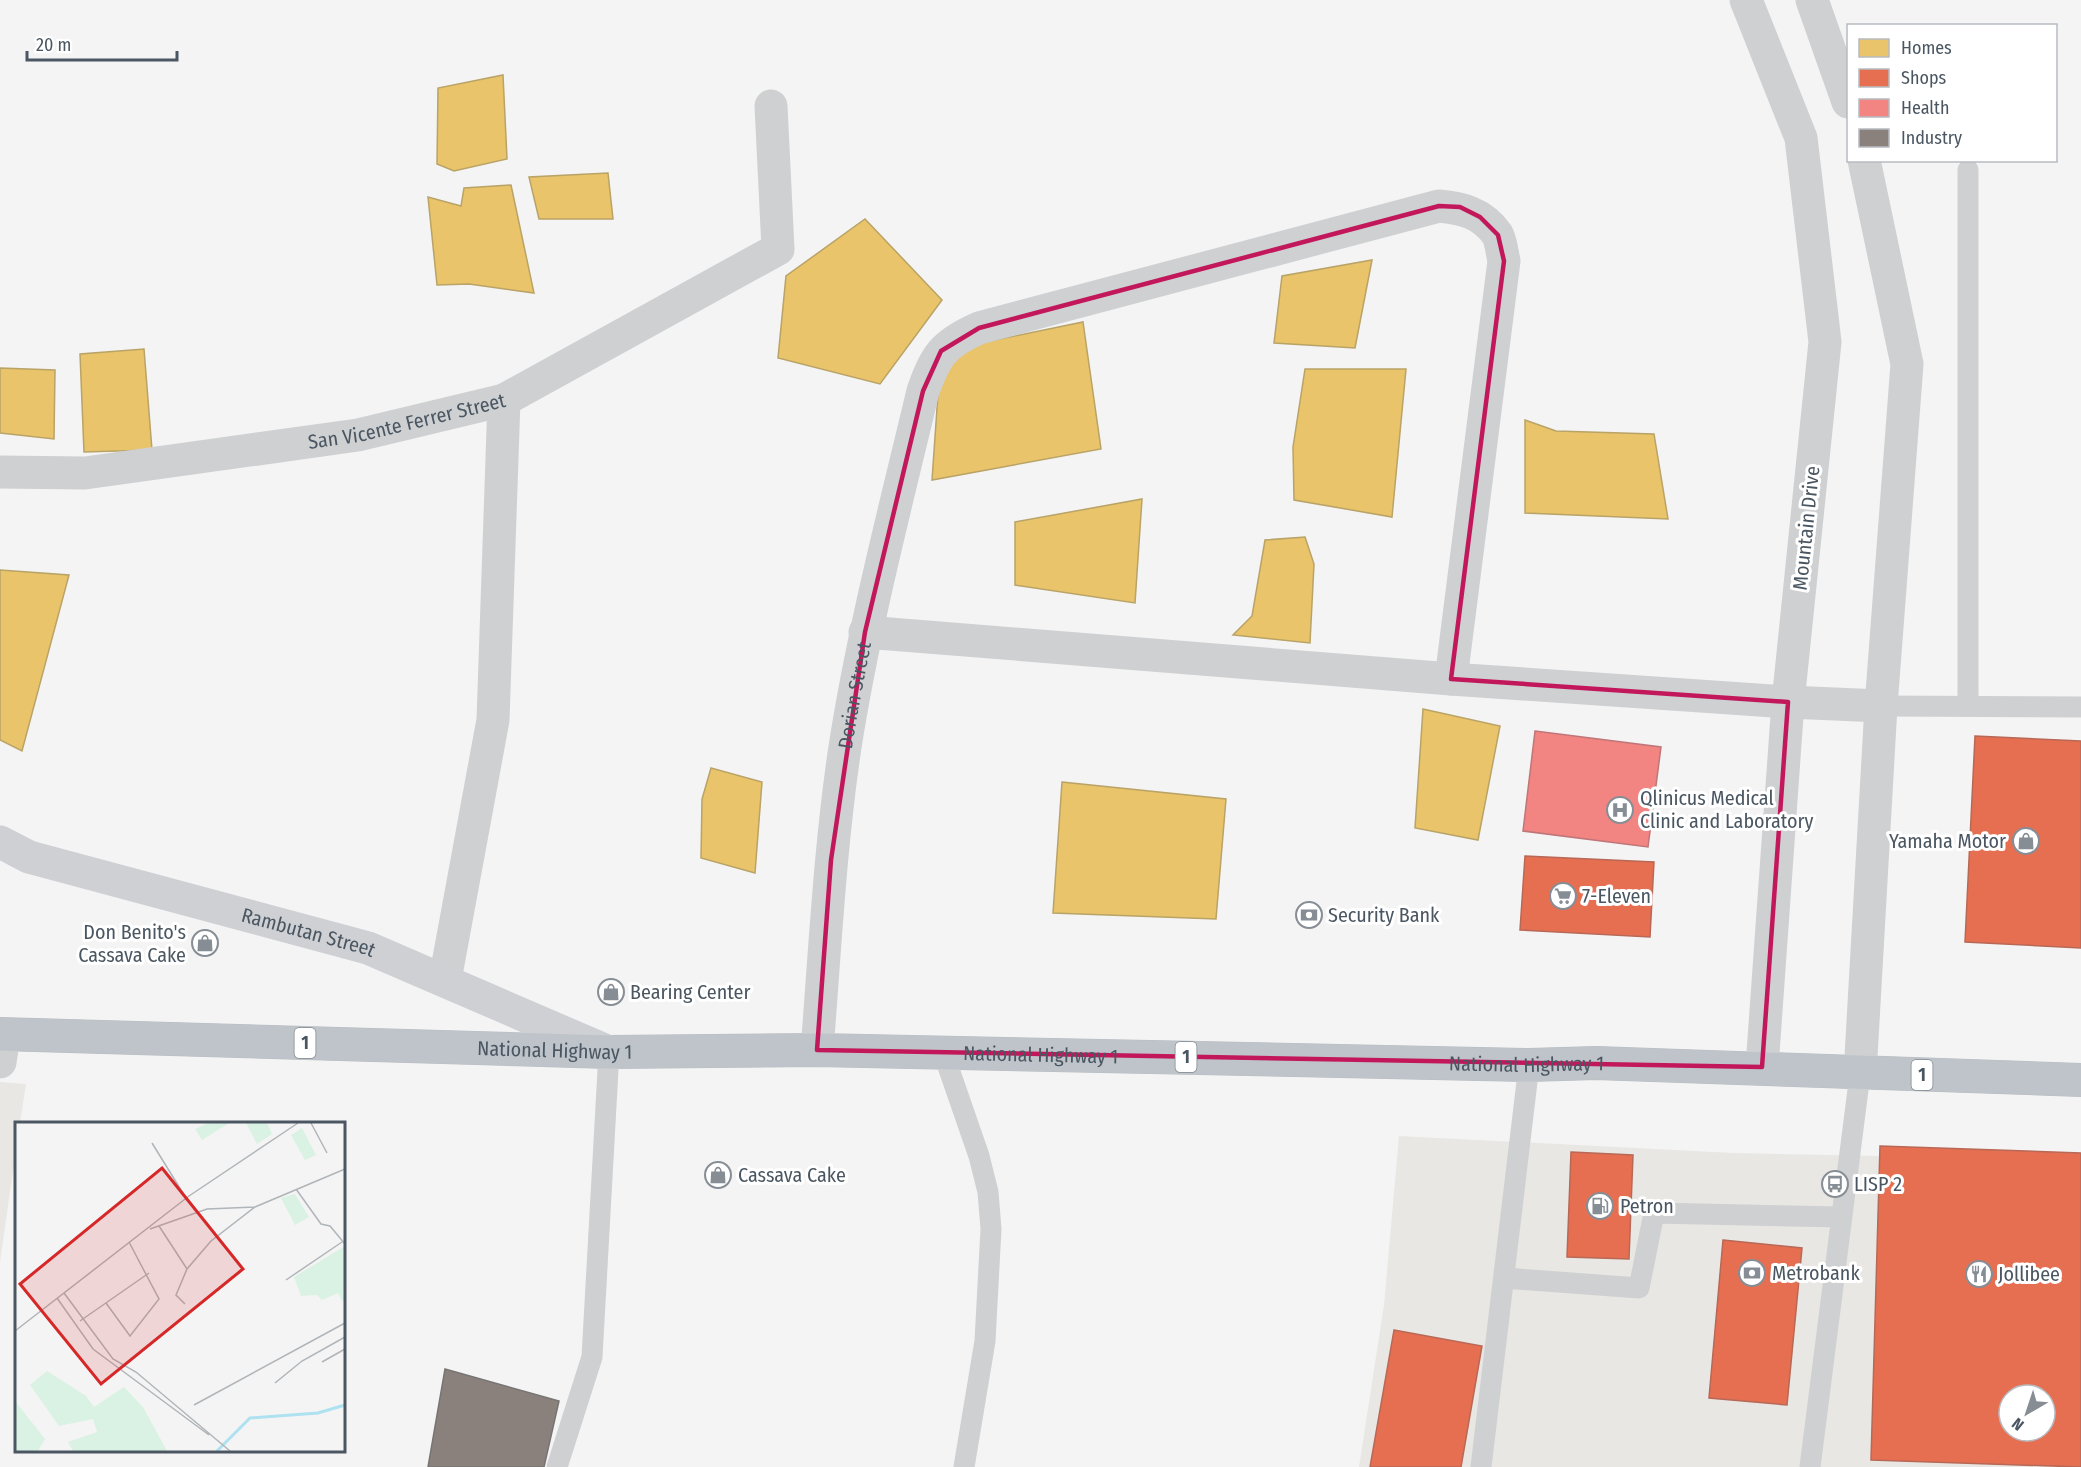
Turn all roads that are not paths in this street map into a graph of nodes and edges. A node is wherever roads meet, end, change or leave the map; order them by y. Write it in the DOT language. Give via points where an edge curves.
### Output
graph roads {
  1 [pos="1746,0"];
  2 [pos="1812,0"];
  3 [pos="1847,99"];
  4 [pos="771,106"];
  5 [pos="1864,162"];
  6 [pos="1968,170"];
  7 [pos="504,400"];
  8 [pos="0,472"];
  9 [pos="865,632"];
  10 [pos="1451,679"];
  11 [pos="1788,702"];
  12 [pos="1881,706"];
  13 [pos="1968,706"];
  14 [pos="2081,707"];
  15 [pos="0,842"];
  16 [pos="446,980"];
  17 [pos="1,1044"];
  18 [pos="817,1050"];
  19 [pos="609,1052"];
  20 [pos="943,1052"];
  21 [pos="1529,1065"];
  22 [pos="1762,1068"];
  23 [pos="1860,1074"];
  24 [pos="2081,1080"];
  25 [pos="1840,1217"];
  26 [pos="1504,1278"];
  27 [pos="557,1467"];
  28 [pos="964,1467"];
  29 [pos="1481,1467"];
  30 [pos="1810,1467"];
  1 -- 11 [label="street, Mountain Drive" via="1801,138 1825,342"];
  2 -- 3 [label="street"];
  4 -- 7 [label="street, San Vicente Ferrer Street" via="777,249"];
  5 -- 12 [label="street" via="1907,364"];
  6 -- 13 [label="lane"];
  7 -- 8 [label="street, San Vicente Ferrer Street" via="358,435 85,473"];
  7 -- 16 [label="street" via="493,720"];
  9 -- 10 [label="street"];
  9 -- 10 [label="street, Dorian Street" via="923,391 941,351 958,337 979,328 1439,206 1460,207 1480,217 1498,235 1504,261"];
  9 -- 18 [label="street, Dorian Street" via="831,860"];
  10 -- 11 [label="street"];
  11 -- 12 [label="street"];
  11 -- 22 [label="street, Mountain Drive"];
  12 -- 13 [label="lane"];
  12 -- 23 [label="street"];
  13 -- 14 [label="lane"];
  15 -- 16 [label="street, Rambutan Street" via="29,856 368,948"];
  16 -- 19 [label="street, Rambutan Street"];
  17 -- 19 [label="highway, National Highway 1 / 1"];
  18 -- 19 [label="highway, National Highway 1 / 1"];
  18 -- 20 [label="highway, National Highway 1 / 1"];
  19 -- 27 [label="lane" via="592,1357"];
  20 -- 21 [label="highway, National Highway 1 / 1"];
  20 -- 28 [label="lane" via="979,1156 988,1192 991,1229 985,1341"];
  21 -- 22 [label="highway, National Highway 1 / 1"];
  21 -- 26 [label="lane"];
  22 -- 23 [label="highway, National Highway 1 / 1"];
  23 -- 24 [label="highway, National Highway 1 / 1"];
  23 -- 25 [label="lane"];
  25 -- 26 [label="lane" via="1654,1213 1639,1288"];
  25 -- 30 [label="lane"];
  26 -- 29 [label="lane"];
}
